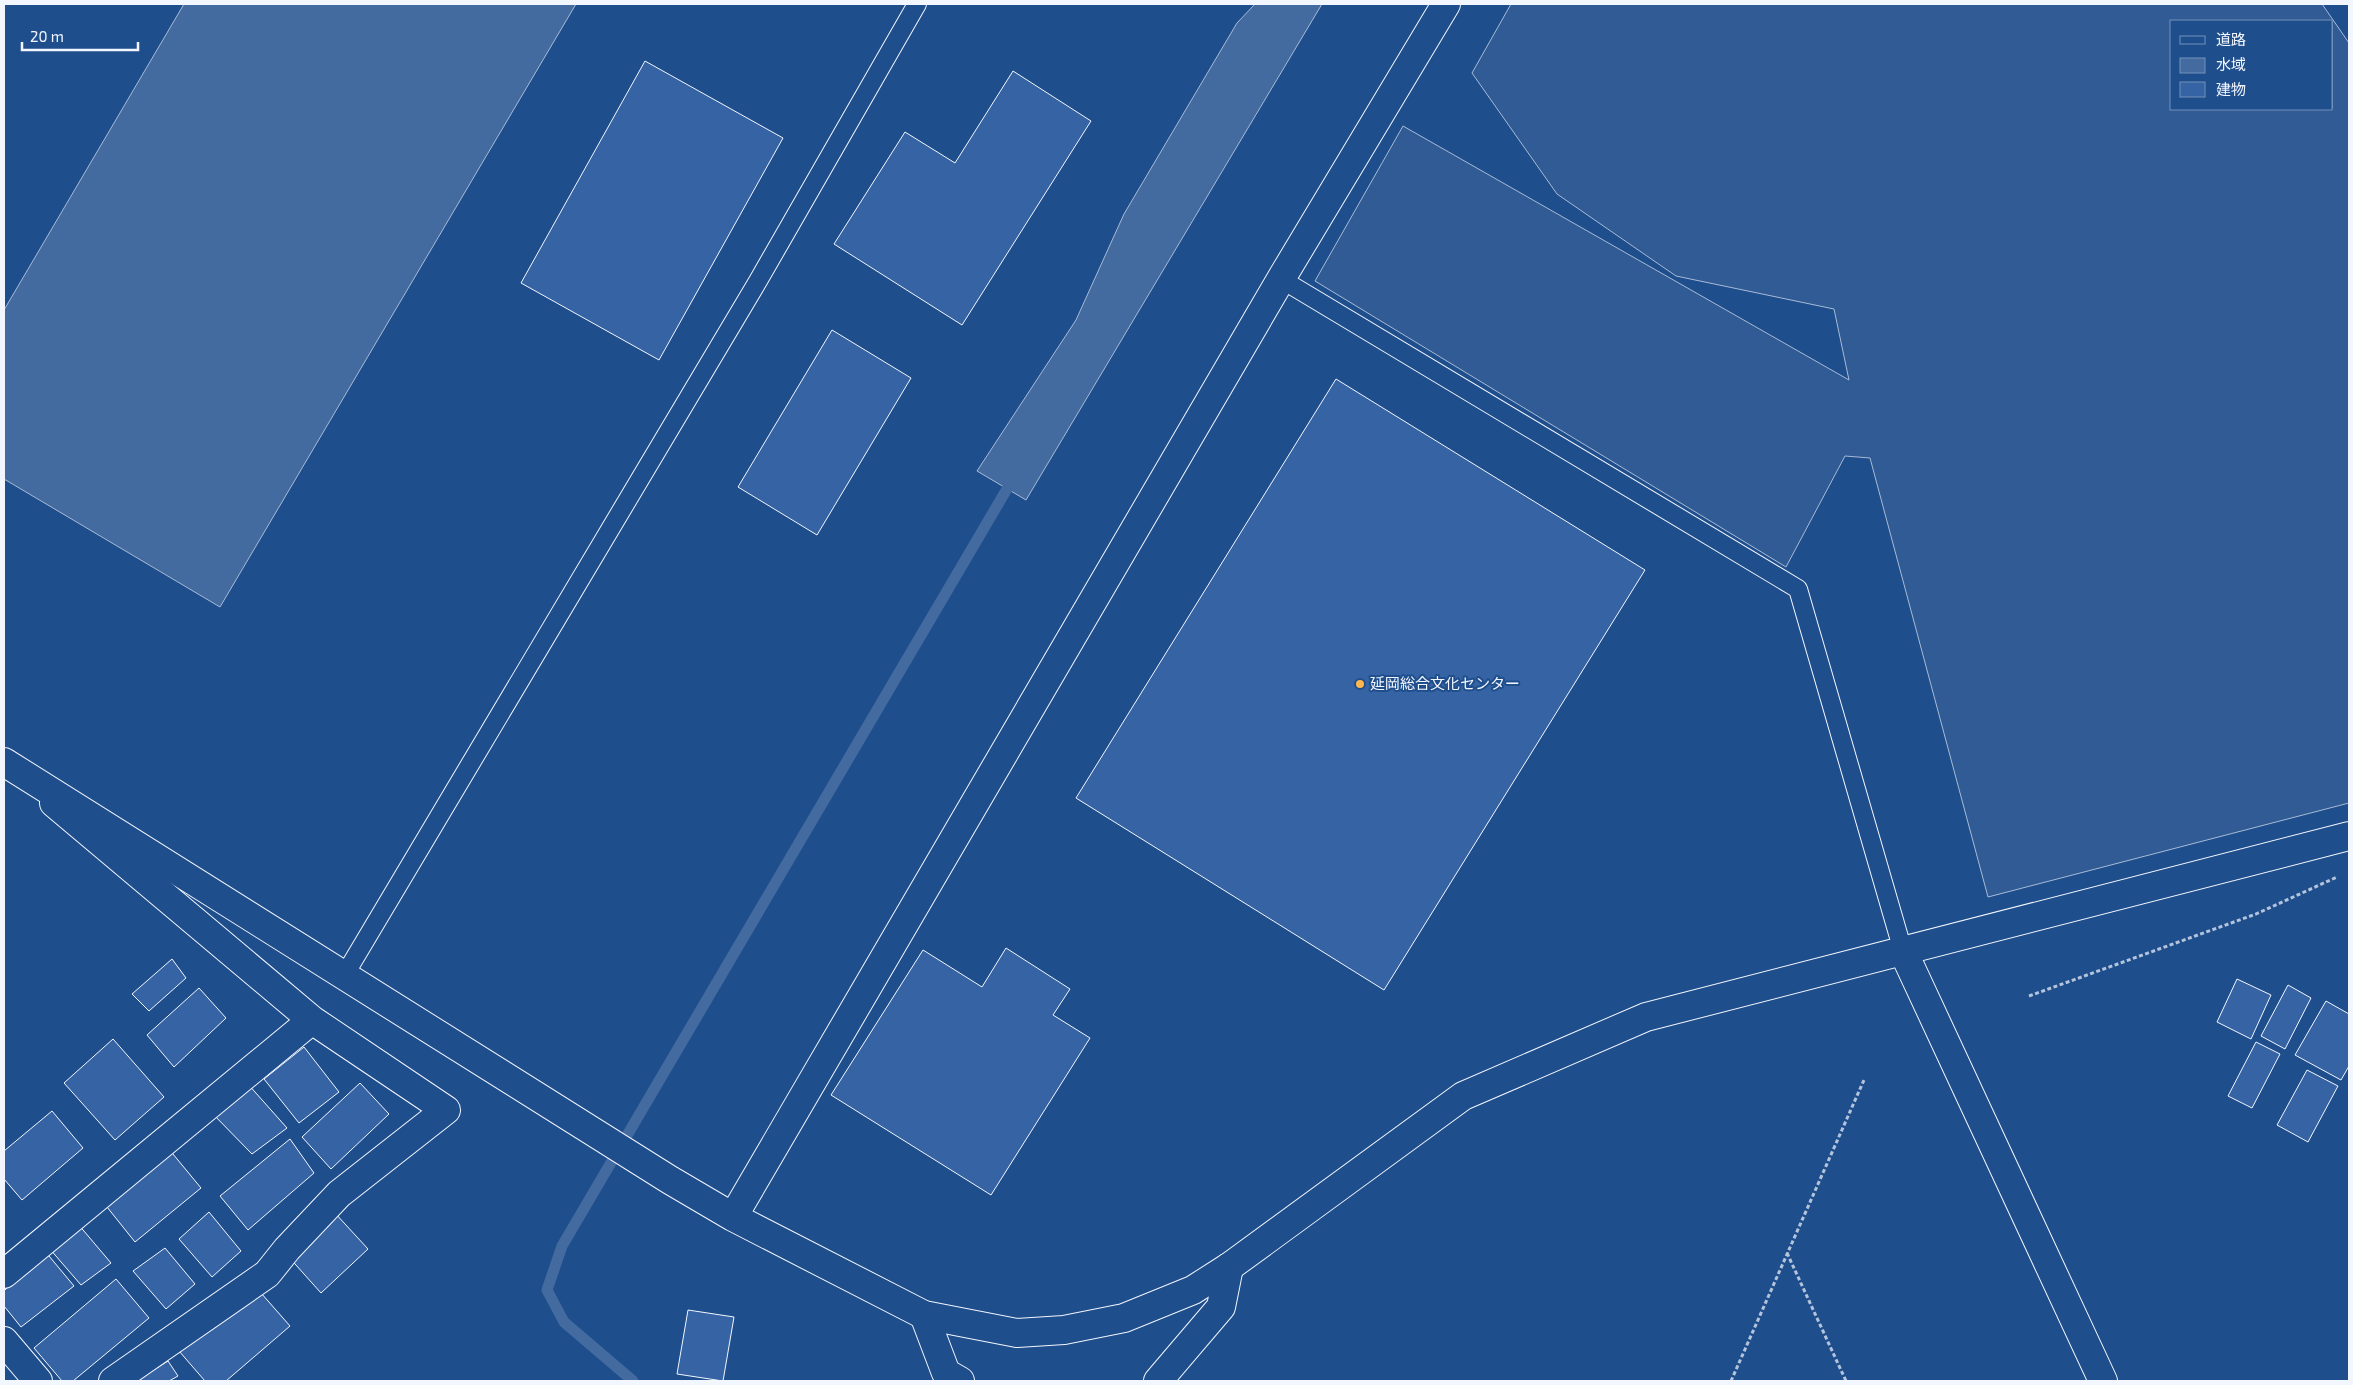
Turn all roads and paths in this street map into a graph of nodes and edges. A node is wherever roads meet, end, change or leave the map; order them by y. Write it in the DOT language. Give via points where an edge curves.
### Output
graph roads {
  1 [pos="917,4"];
  2 [pos="1446,4"];
  3 [pos="1281,279"];
  4 [pos="5,763"];
  5 [pos="2349,836"];
  6 [pos="2341,875"];
  7 [pos="1903,951"];
  8 [pos="344,976"];
  9 [pos="2029,996"];
  10 [pos="312,1020"];
  11 [pos="1864,1080"];
  12 [pos="733,1217"];
  13 [pos="1787,1253"];
  14 [pos="1229,1267"];
  15 [pos="4,1274"];
  16 [pos="924,1315"];
  17 [pos="4,1341"];
  18 [pos="38,1381"];
  19 [pos="113,1381"];
  20 [pos="960,1381"];
  21 [pos="1158,1381"];
  22 [pos="1731,1381"];
  23 [pos="1846,1381"];
  24 [pos="2103,1381"];
  1 -- 8 [label="lane" via="758,282"];
  2 -- 3 [label="street"];
  3 -- 7 [label="lane" via="1798,589"];
  3 -- 12 [label="street"];
  4 -- 8 [label="street"];
  4 -- 10 [label="street"];
  5 -- 7 [label="street"];
  6 -- 9 [label="path" via="2256,914"];
  7 -- 14 [label="street" via="1646,1016 1463,1096"];
  7 -- 24 [label="street"];
  8 -- 12 [label="street" via="568,1118"];
  10 -- 15 [label="street"];
  10 -- 19 [label="street" via="446,1110 339,1194 267,1274"];
  11 -- 13 [label="path"];
  12 -- 16 [label="street"];
  13 -- 22 [label="path"];
  13 -- 23 [label="path"];
  14 -- 16 [label="street" via="1193,1290 1124,1318 1064,1330 1017,1333"];
  14 -- 21 [label="street" via="1221,1307"];
  16 -- 20 [label="street" via="946,1373"];
  17 -- 18 [label="street"];
}
